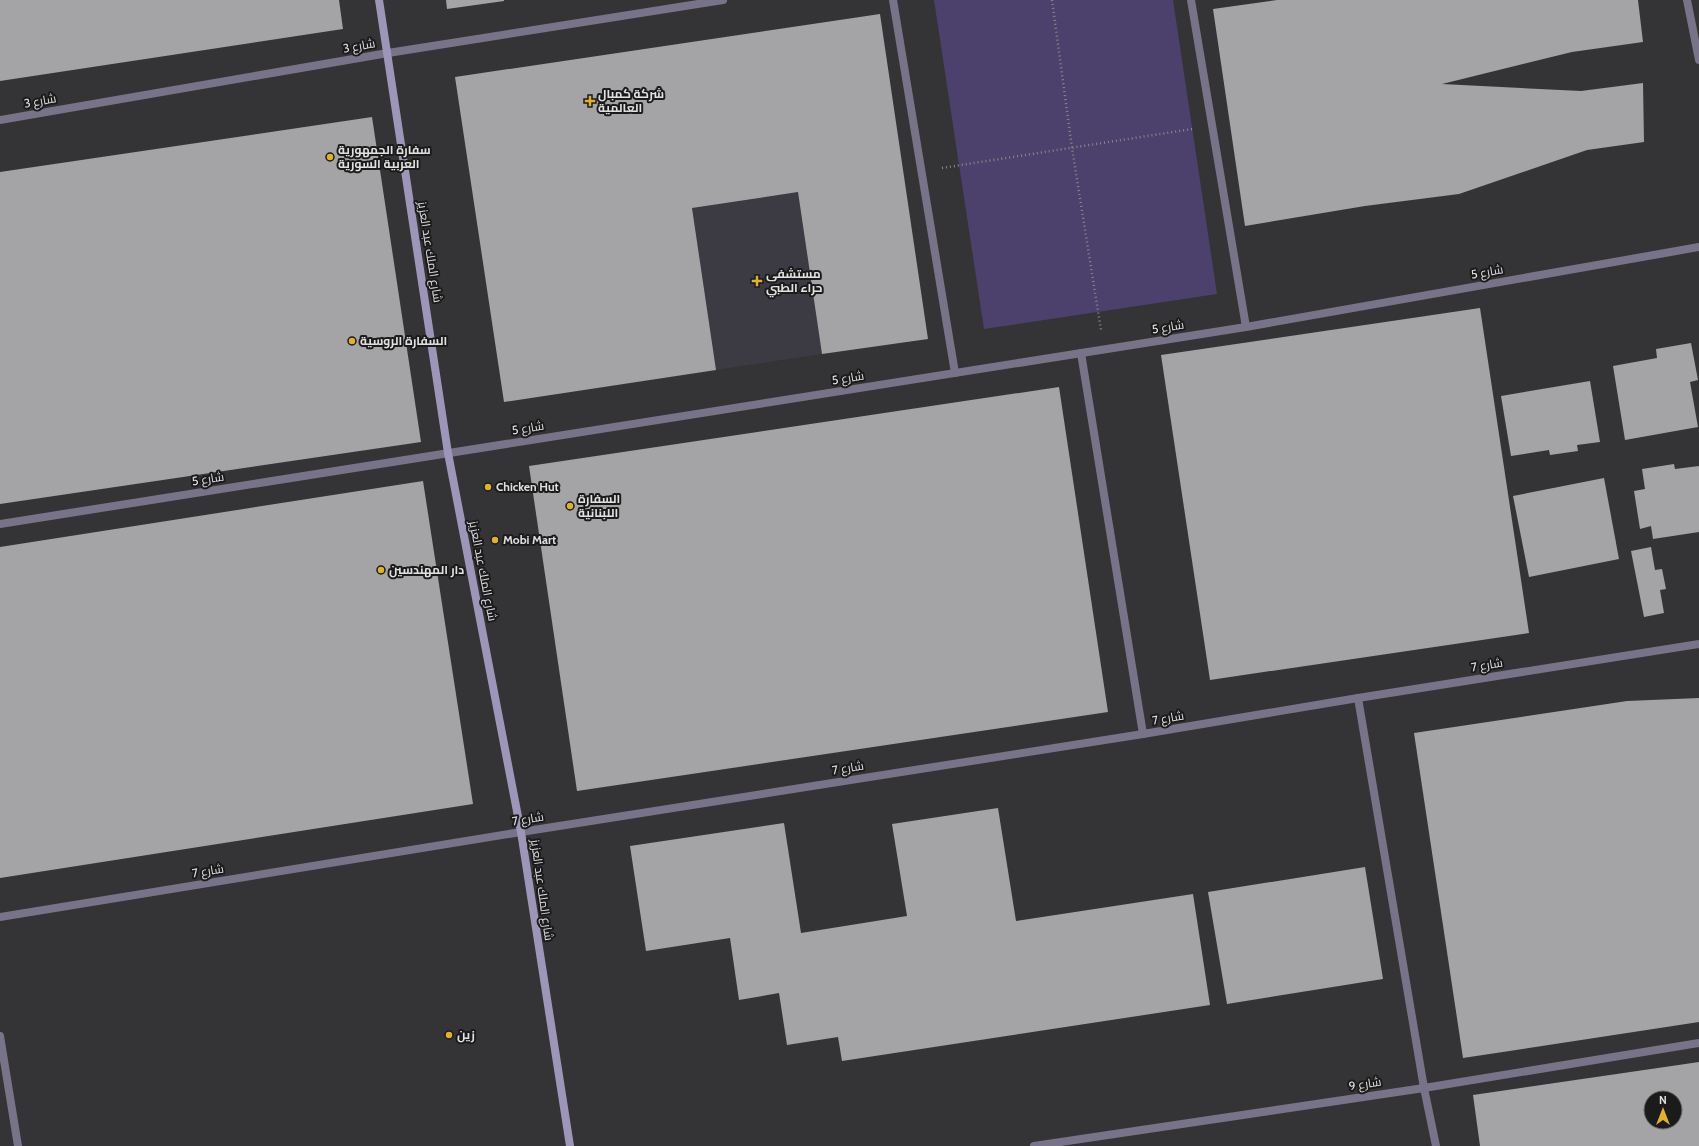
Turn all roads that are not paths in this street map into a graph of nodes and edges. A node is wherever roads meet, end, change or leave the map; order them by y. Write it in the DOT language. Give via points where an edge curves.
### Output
graph roads {
  1 [pos="379,0"];
  2 [pos="723,0"];
  3 [pos="893,0"];
  4 [pos="1191,0"];
  5 [pos="1687,0"];
  6 [pos="388,53"];
  7 [pos="1699,60"];
  8 [pos="0,120"];
  9 [pos="1699,247"];
  10 [pos="1246,327"];
  11 [pos="1081,353"];
  12 [pos="955,373"];
  13 [pos="448,453"];
  14 [pos="0,524"];
  15 [pos="1699,644"];
  16 [pos="1358,698"];
  17 [pos="1142,734"];
  18 [pos="521,832"];
  19 [pos="0,917"];
  20 [pos="0,1036"];
  21 [pos="1699,1043"];
  22 [pos="1424,1088"];
  23 [pos="18,1146"];
  24 [pos="570,1146"];
  25 [pos="1034,1146"];
  26 [pos="1436,1146"];
  1 -- 6 [label="street, شارع الملك عبد العزيز"];
  2 -- 6 [label="street, شارع 3"];
  3 -- 12 [label="street"];
  4 -- 10 [label="street"];
  5 -- 7 [label="street"];
  6 -- 8 [label="street, شارع 3"];
  6 -- 13 [label="street, شارع الملك عبد العزيز"];
  9 -- 10 [label="street, شارع 5"];
  10 -- 11 [label="street, شارع 5"];
  11 -- 12 [label="street, شارع 5"];
  11 -- 17 [label="street"];
  12 -- 13 [label="street, شارع 5"];
  13 -- 14 [label="street, شارع 5"];
  13 -- 18 [label="street, شارع الملك عبد العزيز"];
  15 -- 16 [label="street, شارع 7"];
  16 -- 17 [label="street, شارع 7"];
  16 -- 22 [label="street"];
  17 -- 18 [label="street, شارع 7"];
  18 -- 19 [label="street, شارع 7"];
  18 -- 24 [label="street, شارع الملك عبد العزيز"];
  20 -- 23 [label="street"];
  21 -- 22 [label="street, شارع 9"];
  22 -- 25 [label="street, شارع 9"];
  22 -- 26 [label="street"];
}
